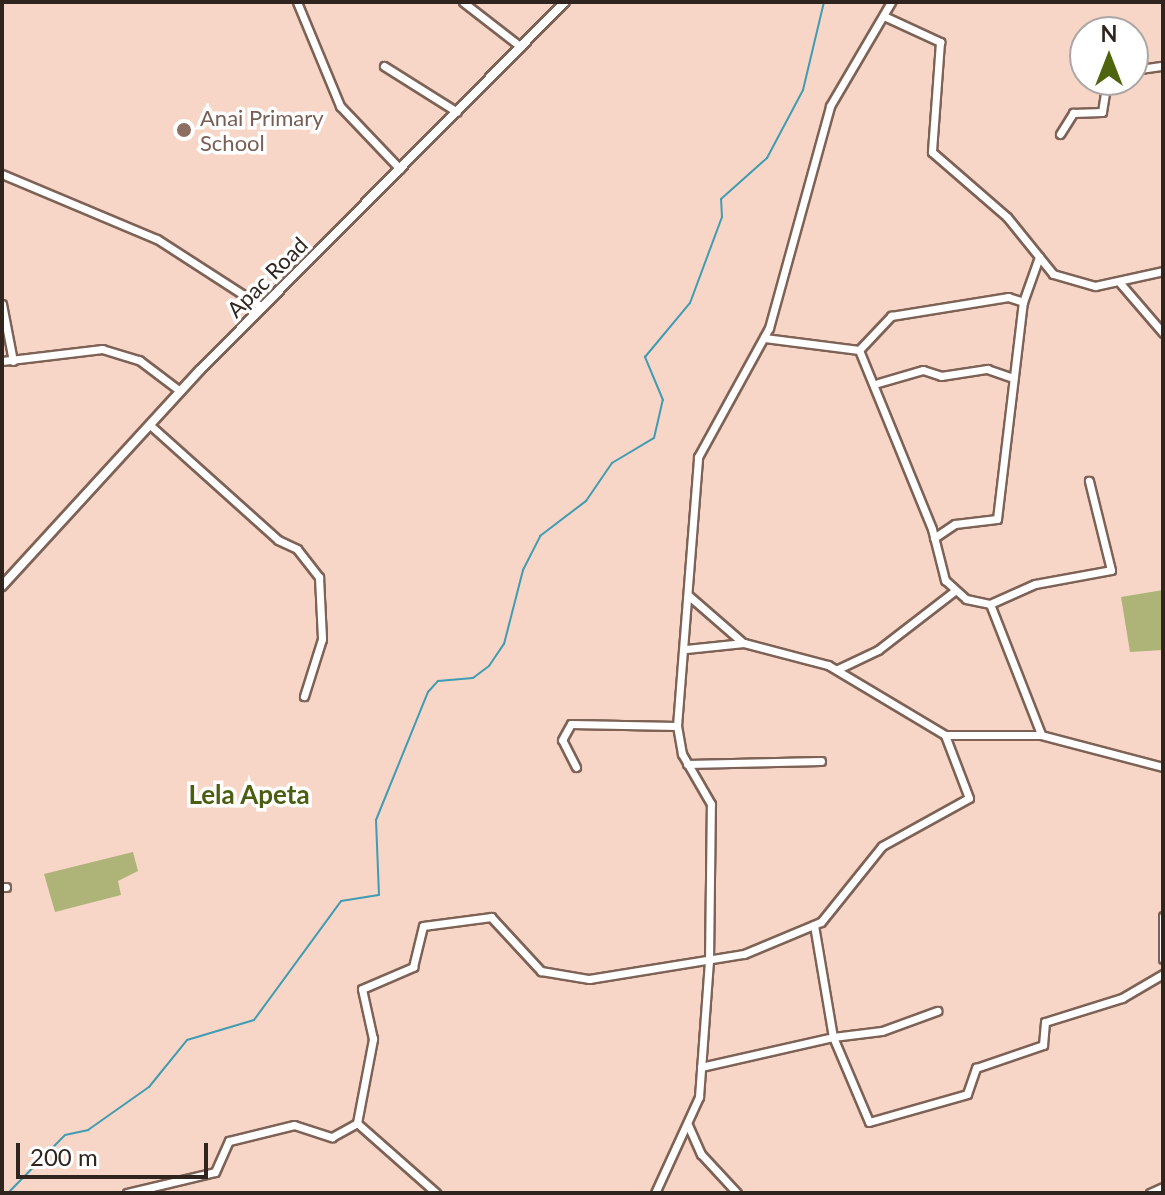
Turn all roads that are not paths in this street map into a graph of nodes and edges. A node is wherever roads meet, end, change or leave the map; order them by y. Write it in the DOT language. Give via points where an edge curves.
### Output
graph roads {
  1 [pos="297,2"];
  2 [pos="463,2"];
  3 [pos="565,2"];
  4 [pos="891,2"];
  5 [pos="886,17"];
  6 [pos="521,47"];
  7 [pos="384,66"];
  8 [pos="1104,96"];
  9 [pos="457,112"];
  10 [pos="1060,134"];
  11 [pos="400,169"];
  12 [pos="2,174"];
  13 [pos="1039,257"];
  14 [pos="1163,271"];
  15 [pos="1120,283"];
  16 [pos="1023,302"];
  17 [pos="2,304"];
  18 [pos="262,307"];
  19 [pos="1163,333"];
  20 [pos="764,338"];
  21 [pos="859,350"];
  22 [pos="2,361"];
  23 [pos="13,361"];
  24 [pos="1013,378"];
  25 [pos="878,383"];
  26 [pos="180,391"];
  27 [pos="150,425"];
  28 [pos="1089,481"];
  29 [pos="934,538"];
  30 [pos="2,586"];
  31 [pos="953,592"];
  32 [pos="688,595"];
  33 [pos="990,604"];
  34 [pos="744,643"];
  35 [pos="686,649"];
  36 [pos="838,669"];
  37 [pos="304,696"];
  38 [pos="677,726"];
  39 [pos="945,735"];
  40 [pos="1041,735"];
  41 [pos="821,761"];
  42 [pos="687,764"];
  43 [pos="576,767"];
  44 [pos="1163,767"];
  45 [pos="1163,916"];
  46 [pos="814,925"];
  47 [pos="1163,959"];
  48 [pos="709,961"];
  49 [pos="1163,974"];
  50 [pos="937,1011"];
  51 [pos="833,1037"];
  52 [pos="701,1067"];
  53 [pos="357,1123"];
  54 [pos="688,1125"];
  55 [pos="1163,1187"];
  56 [pos="127,1193"];
  57 [pos="436,1193"];
  58 [pos="655,1193"];
  59 [pos="737,1193"];
  60 [pos="1150,1193"];
  1 -- 11 [label="street" via="340,106"];
  2 -- 6 [label="street"];
  3 -- 6 [label="main road, Apac Road"];
  4 -- 5 [label="street"];
  5 -- 13 [label="street" via="940,42 932,152 967,177"];
  5 -- 20 [label="street" via="830,106"];
  6 -- 9 [label="main road, Apac Road"];
  7 -- 9 [label="street"];
  8 -- 10 [label="street" via="1102,112 1073,113"];
  9 -- 11 [label="main road, Apac Road"];
  11 -- 18 [label="main road, Apac Road"];
  12 -- 18 [label="street" via="157,239"];
  13 -- 15 [label="street" via="1069,282"];
  13 -- 16 [label="street"];
  14 -- 15 [label="street"];
  15 -- 19 [label="street"];
  16 -- 21 [label="street" via="1008,297 891,316"];
  16 -- 24 [label="street"];
  17 -- 23 [label="street"];
  18 -- 26 [label="main road, Apac Road"];
  20 -- 21 [label="street"];
  20 -- 32 [label="street" via="700,447"];
  21 -- 25 [label="street"];
  22 -- 23 [label="street"];
  23 -- 26 [label="street" via="102,349 139,360"];
  24 -- 25 [label="street" via="987,369 941,376 923,370"];
  24 -- 29 [label="street" via="997,519 955,524"];
  25 -- 29 [label="street"];
  26 -- 27 [label="main road, Apac Road"];
  27 -- 30 [label="main road, Apac Road"];
  27 -- 37 [label="street" via="278,540 297,549 319,577 322,639"];
  28 -- 33 [label="street" via="1111,570 1035,584"];
  29 -- 31 [label="street"];
  31 -- 33 [label="street"];
  31 -- 36 [label="street" via="878,650"];
  32 -- 34 [label="street"];
  32 -- 35 [label="street"];
  33 -- 40 [label="street"];
  34 -- 35 [label="street"];
  34 -- 36 [label="street"];
  35 -- 38 [label="street"];
  36 -- 39 [label="street" via="887,707"];
  38 -- 42 [label="street"];
  38 -- 43 [label="street" via="571,724 562,740"];
  39 -- 40 [label="street"];
  39 -- 46 [label="street" via="970,796 882,846 838,908"];
  40 -- 44 [label="street"];
  41 -- 42 [label="street"];
  42 -- 48 [label="street" via="703,785 713,823"];
  45 -- 47 [label="street"];
  46 -- 48 [label="street"];
  46 -- 51 [label="street"];
  48 -- 52 [label="street"];
  48 -- 53 [label="street" via="609,978 566,977 532,965 491,917 423,926 413,967 362,989 373,1039"];
  49 -- 51 [label="street" via="1133,993 1045,1022 1043,1045 975,1069 967,1094 869,1122"];
  50 -- 51 [label="street" via="882,1031"];
  51 -- 52 [label="street"];
  52 -- 54 [label="street"];
  53 -- 56 [label="street" via="332,1137 294,1125 229,1141 215,1172"];
  53 -- 57 [label="street"];
  54 -- 58 [label="street"];
  54 -- 59 [label="street" via="701,1154"];
  55 -- 60 [label="street"];
}
